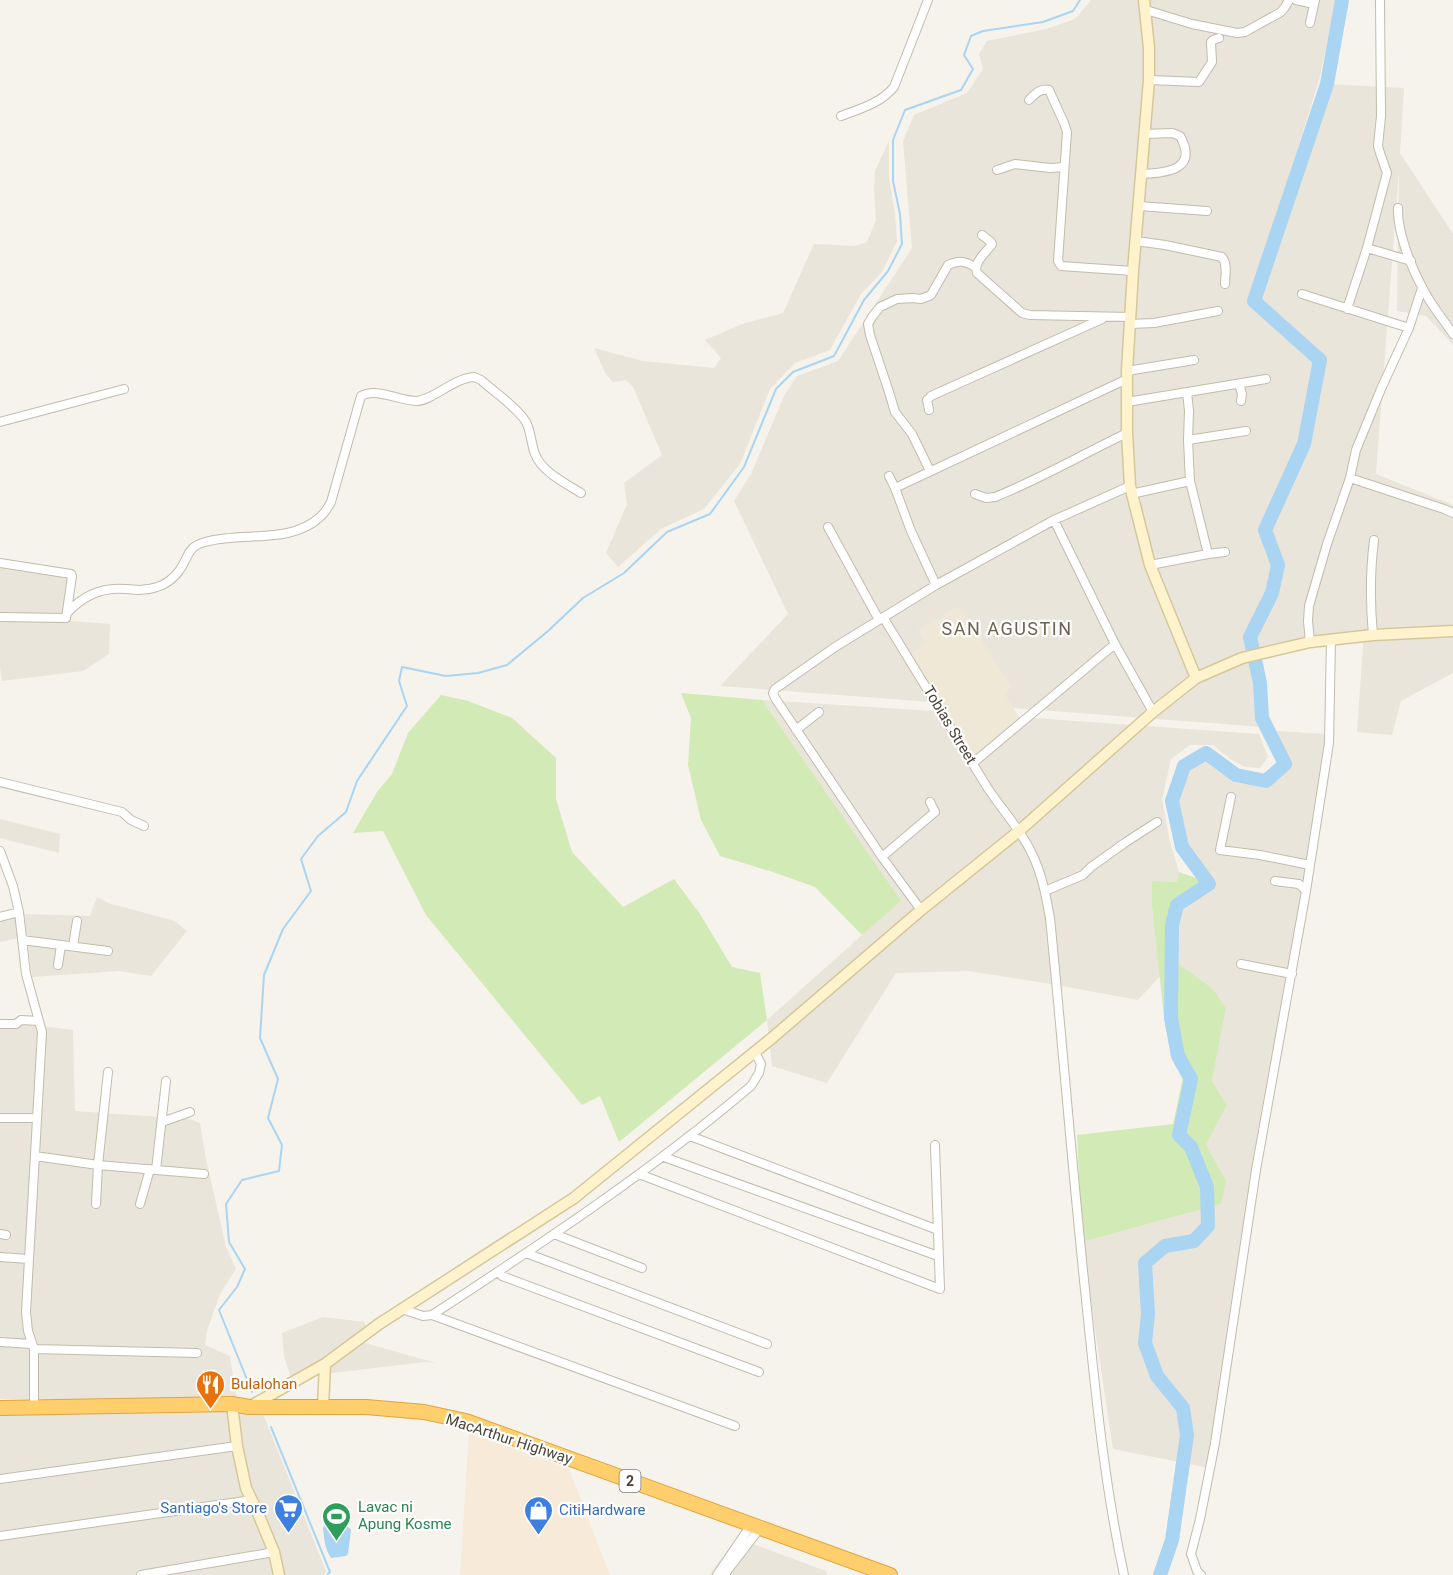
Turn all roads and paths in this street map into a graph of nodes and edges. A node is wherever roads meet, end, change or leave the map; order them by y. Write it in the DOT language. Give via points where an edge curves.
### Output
graph roads {
  1 [pos="928,0"];
  2 [pos="1289,0"];
  3 [pos="1296,0"];
  4 [pos="1380,0"];
  5 [pos="1315,2"];
  6 [pos="1145,5"];
  7 [pos="1310,23"];
  8 [pos="1219,38"];
  9 [pos="1149,80"];
  10 [pos="1029,100"];
  11 [pos="841,116"];
  12 [pos="1145,134"];
  13 [pos="1064,167"];
  14 [pos="997,170"];
  15 [pos="1142,174"];
  16 [pos="1139,206"];
  17 [pos="1398,208"];
  18 [pos="1207,211"];
  19 [pos="982,235"];
  20 [pos="1136,241"];
  21 [pos="1367,248"];
  22 [pos="1411,261"];
  23 [pos="975,267"];
  24 [pos="1133,271"];
  25 [pos="1225,284"];
  26 [pos="1422,288"];
  27 [pos="1302,294"];
  28 [pos="1347,309"];
  29 [pos="1218,311"];
  30 [pos="1106,317"];
  31 [pos="1130,321"];
  32 [pos="1408,328"];
  33 [pos="1453,334"];
  34 [pos="1194,360"];
  35 [pos="1127,375"];
  36 [pos="1266,379"];
  37 [pos="1239,384"];
  38 [pos="124,389"];
  39 [pos="1187,392"];
  40 [pos="1241,401"];
  41 [pos="1127,402"];
  42 [pos="929,410"];
  43 [pos="0,422"];
  44 [pos="1246,431"];
  45 [pos="1127,433"];
  46 [pos="1188,440"];
  47 [pos="930,471"];
  48 [pos="889,476"];
  49 [pos="1350,478"];
  50 [pos="1190,481"];
  51 [pos="895,488"];
  52 [pos="1131,490"];
  53 [pos="581,494"];
  54 [pos="975,494"];
  55 [pos="1453,513"];
  56 [pos="1054,520"];
  57 [pos="828,527"];
  58 [pos="1374,540"];
  59 [pos="1225,552"];
  60 [pos="1208,554"];
  61 [pos="0,563"];
  62 [pos="1150,565"];
  63 [pos="936,585"];
  64 [pos="68,612"];
  65 [pos="0,617"];
  66 [pos="881,618"];
  67 [pos="1453,631"];
  68 [pos="1373,635"];
  69 [pos="1331,639"];
  70 [pos="1310,642"];
  71 [pos="1115,644"];
  72 [pos="1196,678"];
  73 [pos="819,712"];
  74 [pos="1153,712"];
  75 [pos="796,730"];
  76 [pos="973,763"];
  77 [pos="0,782"];
  78 [pos="1231,797"];
  79 [pos="930,802"];
  80 [pos="1157,822"];
  81 [pos="144,826"];
  82 [pos="1018,831"];
  83 [pos="0,851"];
  84 [pos="882,857"];
  85 [pos="1310,865"];
  86 [pos="1275,881"];
  87 [pos="1045,891"];
  88 [pos="1306,891"];
  89 [pos="921,910"];
  90 [pos="19,912"];
  91 [pos="0,916"];
  92 [pos="77,921"];
  93 [pos="22,940"];
  94 [pos="61,945"];
  95 [pos="74,946"];
  96 [pos="108,951"];
  97 [pos="1241,964"];
  98 [pos="58,965"];
  99 [pos="1292,974"];
  100 [pos="39,1021"];
  101 [pos="0,1024"];
  102 [pos="755,1052"];
  103 [pos="108,1071"];
  104 [pos="166,1081"];
  105 [pos="190,1112"];
  106 [pos="0,1118"];
  107 [pos="36,1118"];
  108 [pos="162,1122"];
  109 [pos="690,1136"];
  110 [pos="935,1145"];
  111 [pos="34,1156"];
  112 [pos="664,1156"];
  113 [pos="98,1165"];
  114 [pos="153,1170"];
  115 [pos="204,1174"];
  116 [pos="639,1174"];
  117 [pos="96,1204"];
  118 [pos="140,1204"];
  119 [pos="938,1230"];
  120 [pos="554,1234"];
  121 [pos="526,1253"];
  122 [pos="938,1256"];
  123 [pos="0,1257"];
  124 [pos="28,1259"];
  125 [pos="642,1268"];
  126 [pos="499,1272"];
  127 [pos="402,1309"];
  128 [pos="432,1316"];
  129 [pos="0,1342"];
  130 [pos="766,1344"];
  131 [pos="33,1347"];
  132 [pos="197,1353"];
  133 [pos="325,1364"];
  134 [pos="759,1372"];
  135 [pos="232,1404"];
  136 [pos="34,1407"];
  137 [pos="249,1407"];
  138 [pos="323,1407"];
  139 [pos="0,1408"];
  140 [pos="735,1426"];
  141 [pos="237,1446"];
  142 [pos="0,1479"];
  143 [pos="252,1500"];
  144 [pos="755,1527"];
  145 [pos="0,1536"];
  146 [pos="274,1552"];
  147 [pos="724,1570"];
  148 [pos="141,1575"];
  149 [pos="279,1575"];
  150 [pos="717,1575"];
  151 [pos="890,1575"];
  152 [pos="1124,1575"];
  153 [pos="1200,1575"];
  1 -- 11 [label="street" via="894,87 867,106"];
  2 -- 6 [label="street" via="1281,12 1237,33 1192,24"];
  3 -- 5 [label="street"];
  4 -- 21 [label="street" via="1382,116 1378,146 1388,173"];
  5 -- 7 [label="street"];
  6 -- 9 [label="street"];
  8 -- 9 [label="street" via="1211,42 1212,62 1199,82"];
  9 -- 12 [label="street"];
  10 -- 13 [label="street" via="1043,88 1052,94 1067,132"];
  12 -- 15 [label="street"];
  12 -- 15 [label="street" via="1180,136 1185,158 1181,166 1171,171"];
  13 -- 14 [label="street" via="1016,164"];
  13 -- 24 [label="street" via="1059,264"];
  15 -- 16 [label="street"];
  16 -- 18 [label="street"];
  16 -- 20 [label="street"];
  17 -- 22 [label="street" via="1399,227"];
  19 -- 23 [label="street" via="991,246"];
  20 -- 24 [label="street"];
  20 -- 25 [label="street" via="1222,257"];
  21 -- 22 [label="street"];
  21 -- 28 [label="street"];
  22 -- 26 [label="street"];
  23 -- 30 [label="street" via="976,273 1025,314"];
  23 -- 47 [label="street" via="959,261 948,265 931,295 905,298 880,307 868,324 895,412"];
  24 -- 31 [label="street"];
  26 -- 32 [label="street"];
  26 -- 33 [label="street"];
  27 -- 28 [label="street"];
  28 -- 32 [label="street"];
  29 -- 31 [label="street" via="1154,323"];
  30 -- 31 [label="street"];
  30 -- 42 [label="street" via="931,396 927,400"];
  31 -- 35 [label="street"];
  32 -- 49 [label="street" via="1356,450"];
  34 -- 35 [label="street"];
  35 -- 41 [label="street"];
  35 -- 47 [label="street"];
  36 -- 37 [label="street"];
  37 -- 39 [label="street"];
  37 -- 40 [label="street"];
  38 -- 43 [label="street"];
  39 -- 41 [label="street"];
  39 -- 46 [label="street"];
  41 -- 45 [label="street"];
  44 -- 46 [label="street"];
  45 -- 52 [label="street"];
  45 -- 54 [label="street" via="1000,495 986,498"];
  46 -- 50 [label="street"];
  47 -- 51 [label="street"];
  48 -- 51 [label="street"];
  49 -- 55 [label="street"];
  49 -- 70 [label="street" via="1309,606"];
  50 -- 52 [label="street"];
  50 -- 60 [label="street"];
  51 -- 63 [label="street"];
  52 -- 56 [label="street"];
  52 -- 62 [label="street"];
  53 -- 64 [label="street" via="538,462 526,423 481,380 474,377 457,381 419,401 363,394 331,502 311,524 278,535 207,541 190,551 179,571 163,585 145,590 102,590 78,601"];
  56 -- 63 [label="street"];
  56 -- 71 [label="street"];
  57 -- 66 [label="street, Tobias Street"];
  58 -- 68 [label="street" via="1370,594"];
  59 -- 60 [label="street"];
  60 -- 62 [label="street"];
  61 -- 64 [label="street" via="72,574"];
  62 -- 72 [label="street"];
  63 -- 66 [label="street"];
  64 -- 65 [label="street" via="64,619"];
  66 -- 75 [label="street" via="776,689 775,698"];
  66 -- 76 [label="street, Tobias Street"];
  67 -- 68 [label="street"];
  68 -- 69 [label="street"];
  69 -- 70 [label="street"];
  69 -- 85 [label="street" via="1329,743"];
  70 -- 72 [label="street" via="1242,658"];
  71 -- 74 [label="street"];
  71 -- 76 [label="street"];
  72 -- 74 [label="street"];
  73 -- 75 [label="street"];
  74 -- 82 [label="street"];
  75 -- 84 [label="street"];
  76 -- 82 [label="street, Tobias Street"];
  77 -- 81 [label="street" via="122,812"];
  78 -- 85 [label="street" via="1220,850"];
  79 -- 84 [label="street" via="935,812"];
  80 -- 87 [label="street" via="1083,875"];
  82 -- 87 [label="street, Tobias Street" via="1032,853"];
  82 -- 89 [label="street"];
  83 -- 90 [label="street"];
  84 -- 89 [label="street"];
  85 -- 88 [label="street"];
  86 -- 88 [label="street" via="1293,882"];
  87 -- 152 [label="street, Tobias Street" via="1094,1375"];
  88 -- 99 [label="street"];
  89 -- 102 [label="street"];
  90 -- 91 [label="street"];
  90 -- 93 [label="street"];
  92 -- 95 [label="street"];
  93 -- 94 [label="street"];
  93 -- 100 [label="street" via="26,974"];
  94 -- 95 [label="street"];
  94 -- 98 [label="street"];
  95 -- 96 [label="street"];
  97 -- 99 [label="street"];
  99 -- 153 [label="street" via="1256,1170 1215,1443 1191,1554"];
  100 -- 101 [label="street"];
  100 -- 107 [label="street" via="42,1032"];
  102 -- 109 [label="street" via="761,1064 751,1086"];
  102 -- 127 [label="street" via="574,1198"];
  103 -- 113 [label="street"];
  104 -- 108 [label="street"];
  105 -- 108 [label="street"];
  106 -- 107 [label="street"];
  107 -- 111 [label="street"];
  108 -- 114 [label="street"];
  109 -- 112 [label="street"];
  109 -- 119 [label="street"];
  110 -- 119 [label="street"];
  111 -- 113 [label="street"];
  111 -- 124 [label="street"];
  112 -- 116 [label="street"];
  112 -- 122 [label="street"];
  113 -- 114 [label="street"];
  113 -- 117 [label="street"];
  114 -- 115 [label="street"];
  114 -- 118 [label="street"];
  116 -- 120 [label="street"];
  116 -- 122 [label="street" via="940,1289"];
  119 -- 122 [label="street"];
  120 -- 121 [label="street"];
  120 -- 125 [label="street"];
  121 -- 126 [label="street"];
  121 -- 130 [label="street"];
  123 -- 124 [label="street"];
  124 -- 131 [label="street" via="26,1322"];
  126 -- 128 [label="street"];
  126 -- 134 [label="street"];
  127 -- 128 [label="street"];
  127 -- 133 [label="street"];
  128 -- 140 [label="street"];
  129 -- 131 [label="street"];
  131 -- 132 [label="street"];
  131 -- 136 [label="street"];
  133 -- 137 [label="street"];
  133 -- 138 [label="street"];
  135 -- 136 [label="highway, MacArthur Highway / 2"];
  135 -- 137 [label="highway, MacArthur Highway / 2"];
  135 -- 141 [label="street"];
  136 -- 139 [label="highway, MacArthur Highway / 2"];
  137 -- 138 [label="highway, MacArthur Highway / 2"];
  138 -- 144 [label="highway, MacArthur Highway / 2" via="424,1412 466,1421"];
  141 -- 142 [label="street"];
  141 -- 143 [label="street"];
  143 -- 145 [label="street"];
  143 -- 146 [label="street"];
  144 -- 147 [label="street"];
  144 -- 151 [label="highway, MacArthur Highway / 2"];
  146 -- 148 [label="street"];
  146 -- 149 [label="street"];
  147 -- 150 [label="street"];
}
